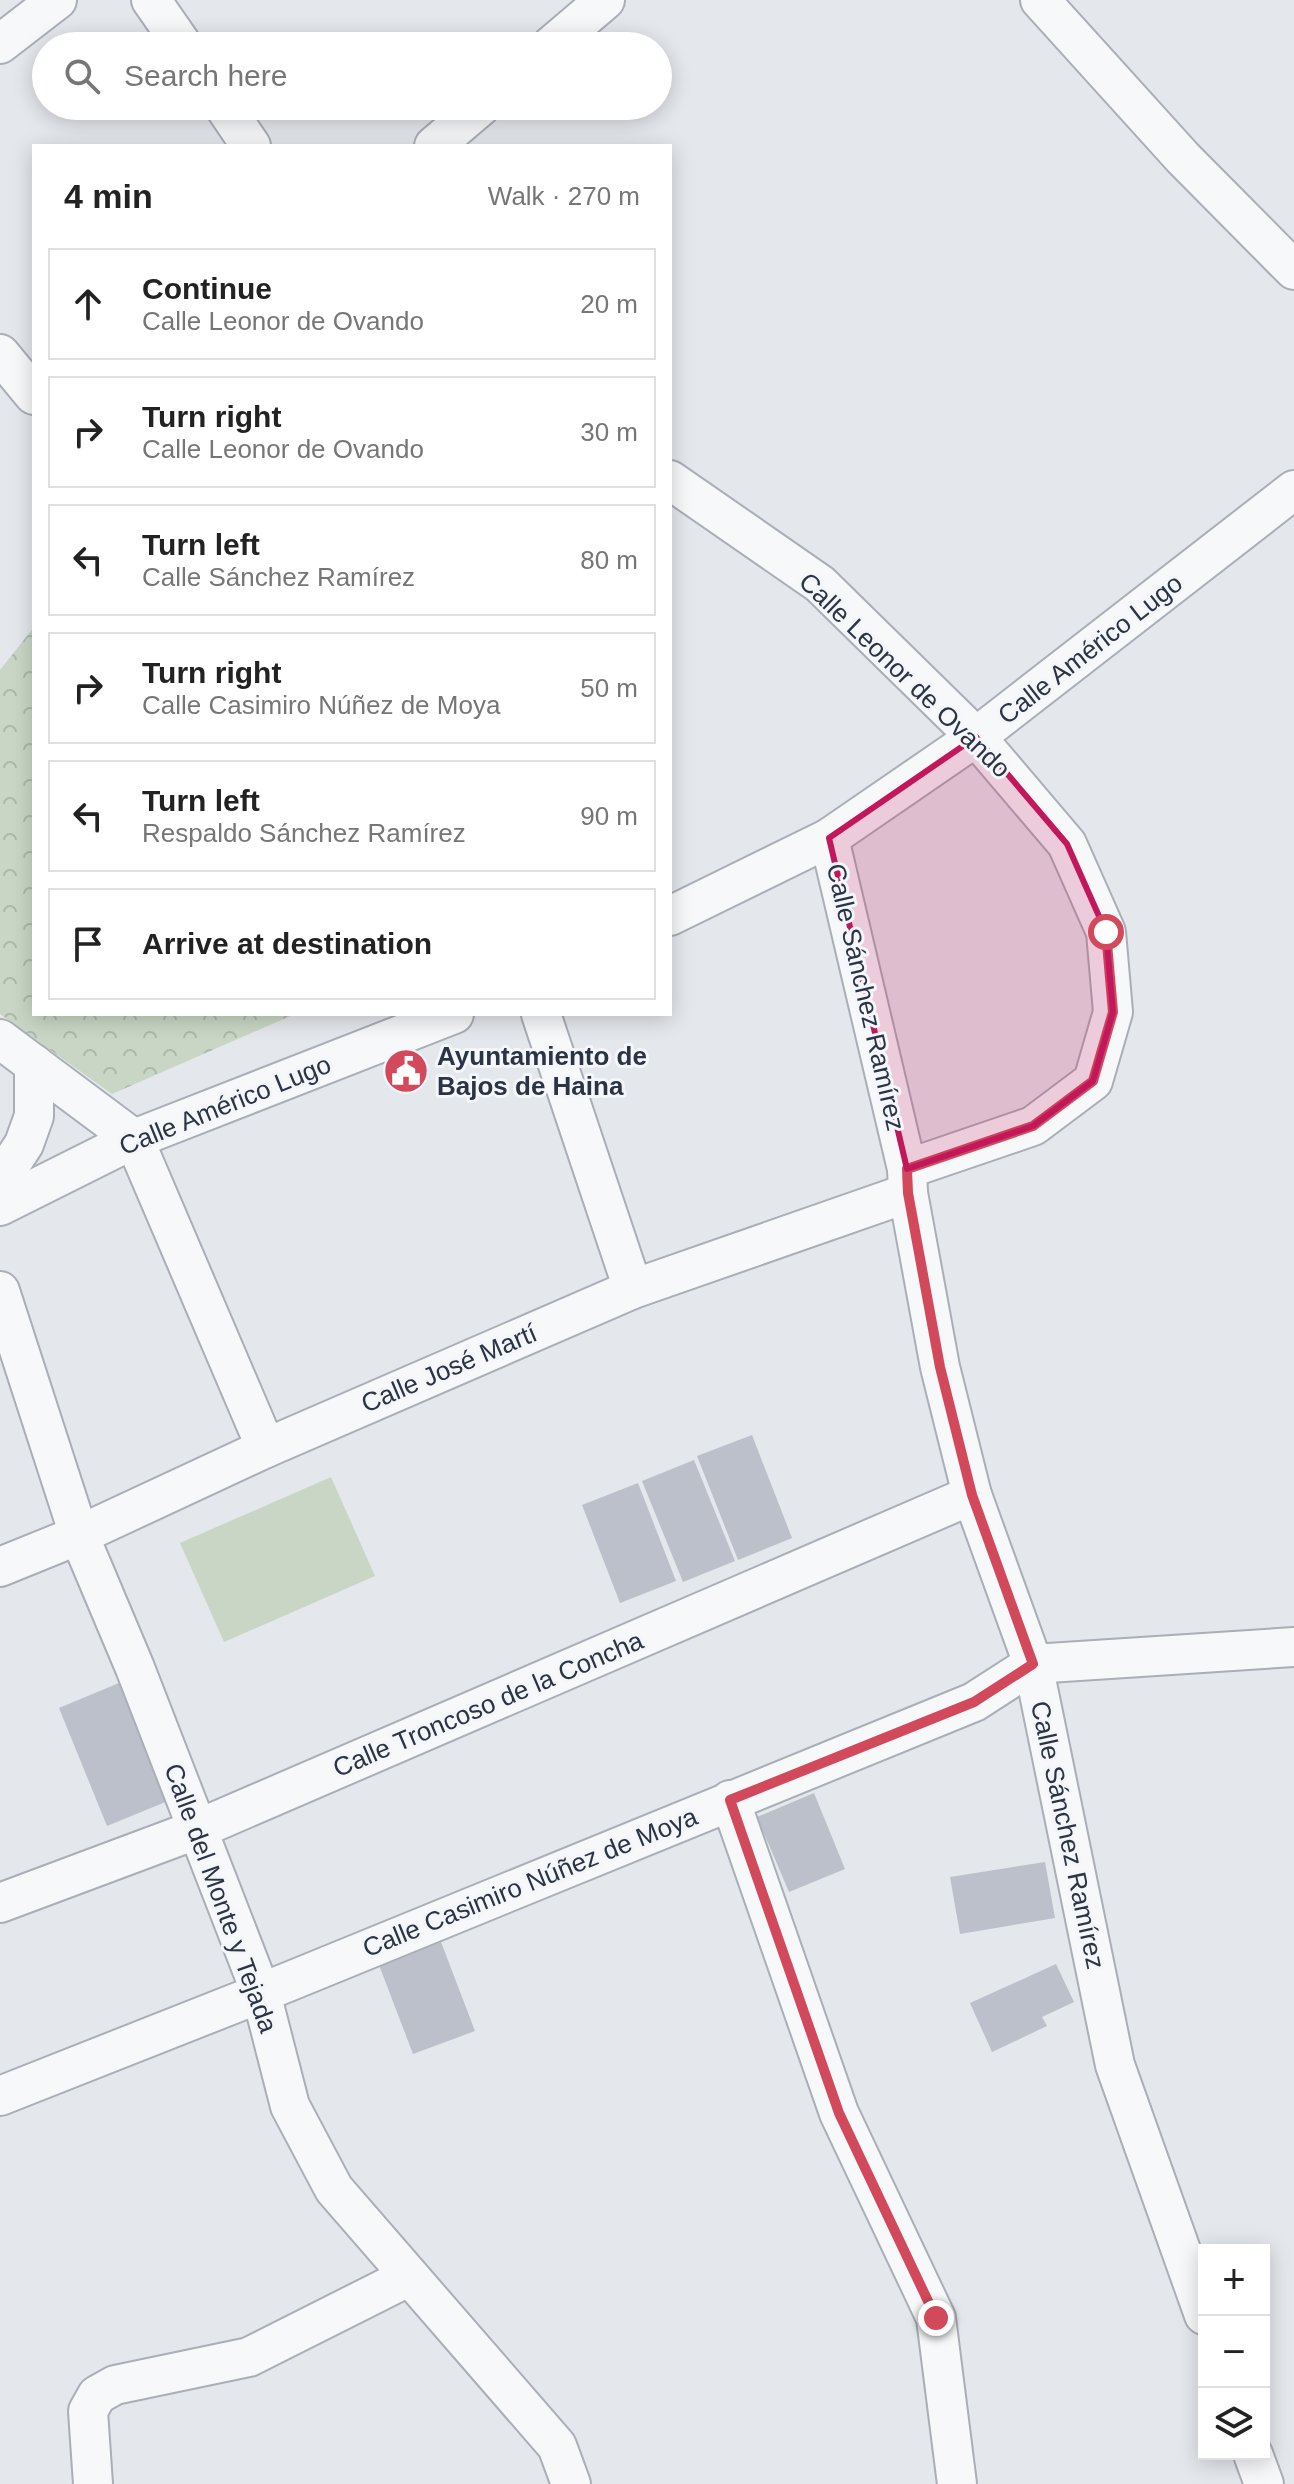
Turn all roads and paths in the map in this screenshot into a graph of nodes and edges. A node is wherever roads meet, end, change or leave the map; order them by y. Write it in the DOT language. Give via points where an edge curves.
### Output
graph roads {
  1 [pos="57,0"];
  2 [pos="151,0"];
  3 [pos="605,0"];
  4 [pos="1040,0"];
  5 [pos="173,32"];
  6 [pos="567,32"];
  7 [pos="0,44"];
  8 [pos="233,120"];
  9 [pos="465,120"];
  10 [pos="250,144"];
  11 [pos="436,144"];
  12 [pos="1294,270"];
  13 [pos="0,354"];
  14 [pos="32,393"];
  15 [pos="672,481"];
  16 [pos="1294,490"];
  17 [pos="976,737"];
  18 [pos="829,838"];
  19 [pos="672,915"];
  20 [pos="449,1016"];
  21 [pos="542,1016"];
  22 [pos="0,1039"];
  23 [pos="34,1064"];
  24 [pos="134,1139"];
  25 [pos="0,1181"];
  26 [pos="908,1181"];
  27 [pos="0,1206"];
  28 [pos="633,1289"];
  29 [pos="0,1291"];
  30 [pos="266,1448"];
  31 [pos="972,1495"];
  32 [pos="79,1535"];
  33 [pos="0,1567"];
  34 [pos="1294,1647"];
  35 [pos="1033,1664"];
  36 [pos="730,1800"];
  37 [pos="198,1829"];
  38 [pos="0,1903"];
  39 [pos="261,1993"];
  40 [pos="0,2096"];
  41 [pos="408,2277"];
  42 [pos="1198,2298"];
  43 [pos="1255,2460"];
  44 [pos="93,2484"];
  45 [pos="571,2484"];
  46 [pos="957,2484"];
  47 [pos="1264,2484"];
  1 -- 7 [label="street"];
  2 -- 5 [label="street"];
  3 -- 6 [label="street"];
  4 -- 12 [label="street" via="1183,158"];
  8 -- 10 [label="street"];
  9 -- 11 [label="street"];
  13 -- 14 [label="street"];
  15 -- 17 [label="street, Calle Leonor de Ovando" via="820,584"];
  16 -- 17 [label="street, Calle Américo Lugo"];
  17 -- 18 [label="street, Calle Américo Lugo"];
  17 -- 26 [label="street, Calle Leonor de Ovando" via="1067,844 1106,932 1113,1012 1093,1081 1033,1126"];
  18 -- 19 [label="street, Calle Américo Lugo"];
  18 -- 26 [label="street, Calle Sánchez Ramírez"];
  20 -- 24 [label="street, Calle Américo Lugo"];
  21 -- 28 [label="street"];
  22 -- 23 [label="street"];
  23 -- 24 [label="street"];
  23 -- 25 [label="street" via="34,1116 24,1144"];
  24 -- 27 [label="street, Calle Américo Lugo"];
  24 -- 30 [label="street"];
  26 -- 28 [label="street, Calle José Martí"];
  26 -- 31 [label="street, Calle Sánchez Ramírez" via="940,1367"];
  28 -- 30 [label="street, Calle José Martí"];
  29 -- 32 [label="street, Calle del Monte y Tejada"];
  30 -- 32 [label="street, Calle José Martí"];
  31 -- 35 [label="street, Calle Sánchez Ramírez"];
  31 -- 37 [label="street, Calle Troncoso de la Concha"];
  32 -- 33 [label="street, Calle José Martí"];
  32 -- 37 [label="street, Calle del Monte y Tejada"];
  34 -- 35 [label="street, Calle Casimiro Núñez de Moya"];
  35 -- 36 [label="street, Calle Casimiro Núñez de Moya" via="974,1702"];
  35 -- 42 [label="street, Calle Sánchez Ramírez" via="1115,2065"];
  36 -- 39 [label="street, Calle Casimiro Núñez de Moya"];
  36 -- 46 [label="street" via="839,2113 936,2318"];
  37 -- 38 [label="street, Calle Troncoso de la Concha"];
  37 -- 39 [label="street, Calle del Monte y Tejada"];
  39 -- 40 [label="street, Calle Casimiro Núñez de Moya"];
  39 -- 41 [label="street, Calle del Monte y Tejada" via="290,2106 334,2189"];
  41 -- 44 [label="street" via="249,2357 115,2385 97,2395 88,2411"];
  41 -- 45 [label="street, Calle del Monte y Tejada" via="557,2446"];
  43 -- 47 [label="street"];
}
